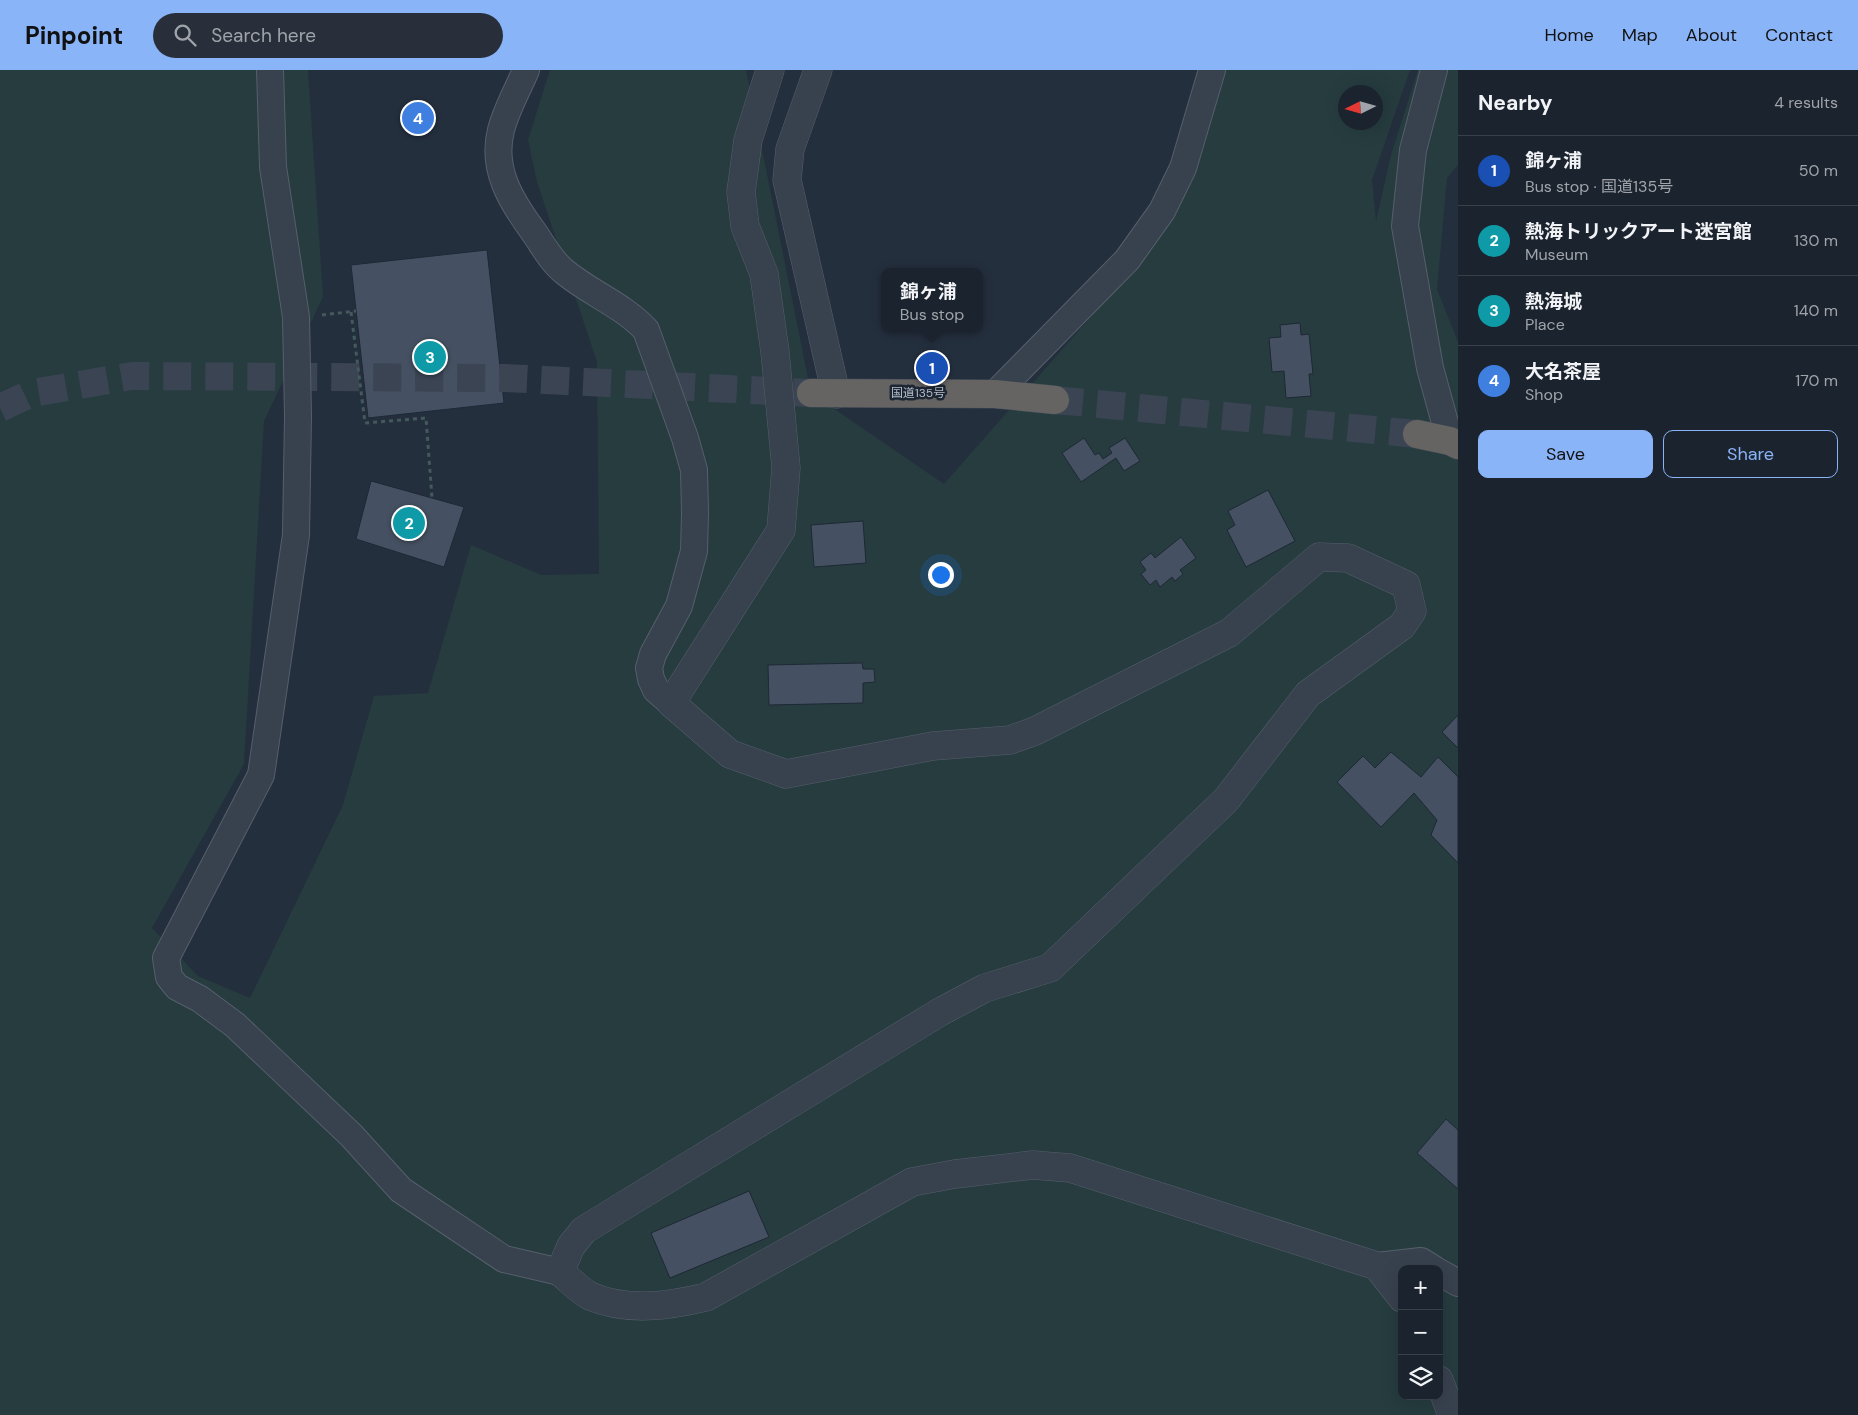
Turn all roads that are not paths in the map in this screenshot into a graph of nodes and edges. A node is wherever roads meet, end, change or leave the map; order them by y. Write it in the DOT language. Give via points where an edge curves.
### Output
graph roads {
  1 [pos="270,70"];
  2 [pos="526,70"];
  3 [pos="770,70"];
  4 [pos="818,70"];
  5 [pos="1212,70"];
  6 [pos="1434,70"];
  7 [pos="824,393"];
  8 [pos="995,394"];
  9 [pos="1055,400"];
  10 [pos="1417,434"];
  11 [pos="1454,443"];
  12 [pos="671,703"];
  13 [pos="1428,1265"];
  14 [pos="1378,1266"];
  15 [pos="560,1272"];
  16 [pos="1443,1274"];
  17 [pos="1458,1283"];
  18 [pos="1398,1293"];
  19 [pos="1443,1391"];
  20 [pos="1452,1415"];
  1 -- 15 [label="street" via="273,167 296,317 296,535 261,775 166,958 169,977 177,987 200,999 235,1026 351,1135 401,1190 504,1259"];
  2 -- 12 [label="street" via="498,144 499,163 509,194 564,272 634,317 646,330 694,470 694,551 679,606 649,668 656,690"];
  3 -- 12 [label="street" via="748,140 741,192 746,226 764,274 775,352 786,468 782,530"];
  4 -- 7 [label="street" via="790,149 786,180"];
  5 -- 8 [label="street" via="1183,168 1162,211 1127,260"];
  6 -- 11 [label="street" via="1413,150 1405,226 1430,368"];
  7 -- 8 [label="highway, 国道135号"];
  8 -- 9 [label="highway, 国道135号"];
  10 -- 11 [label="highway"];
  12 -- 15 [label="street" via="730,754 786,774 933,746 1010,740 1035,731 1229,633 1319,557 1348,558 1406,585 1412,611 1402,626 1308,694 1226,800 1050,968 985,988 940,1012 584,1230 571,1246"];
  13 -- 14 [label="street" via="1421,1261"];
  14 -- 15 [label="street" via="1070,1168 1033,1165 912,1182 706,1297 672,1305 625,1305 589,1296"];
  14 -- 18 [label="street"];
  16 -- 17 [label="street"];
  19 -- 20 [label="street"];
}
